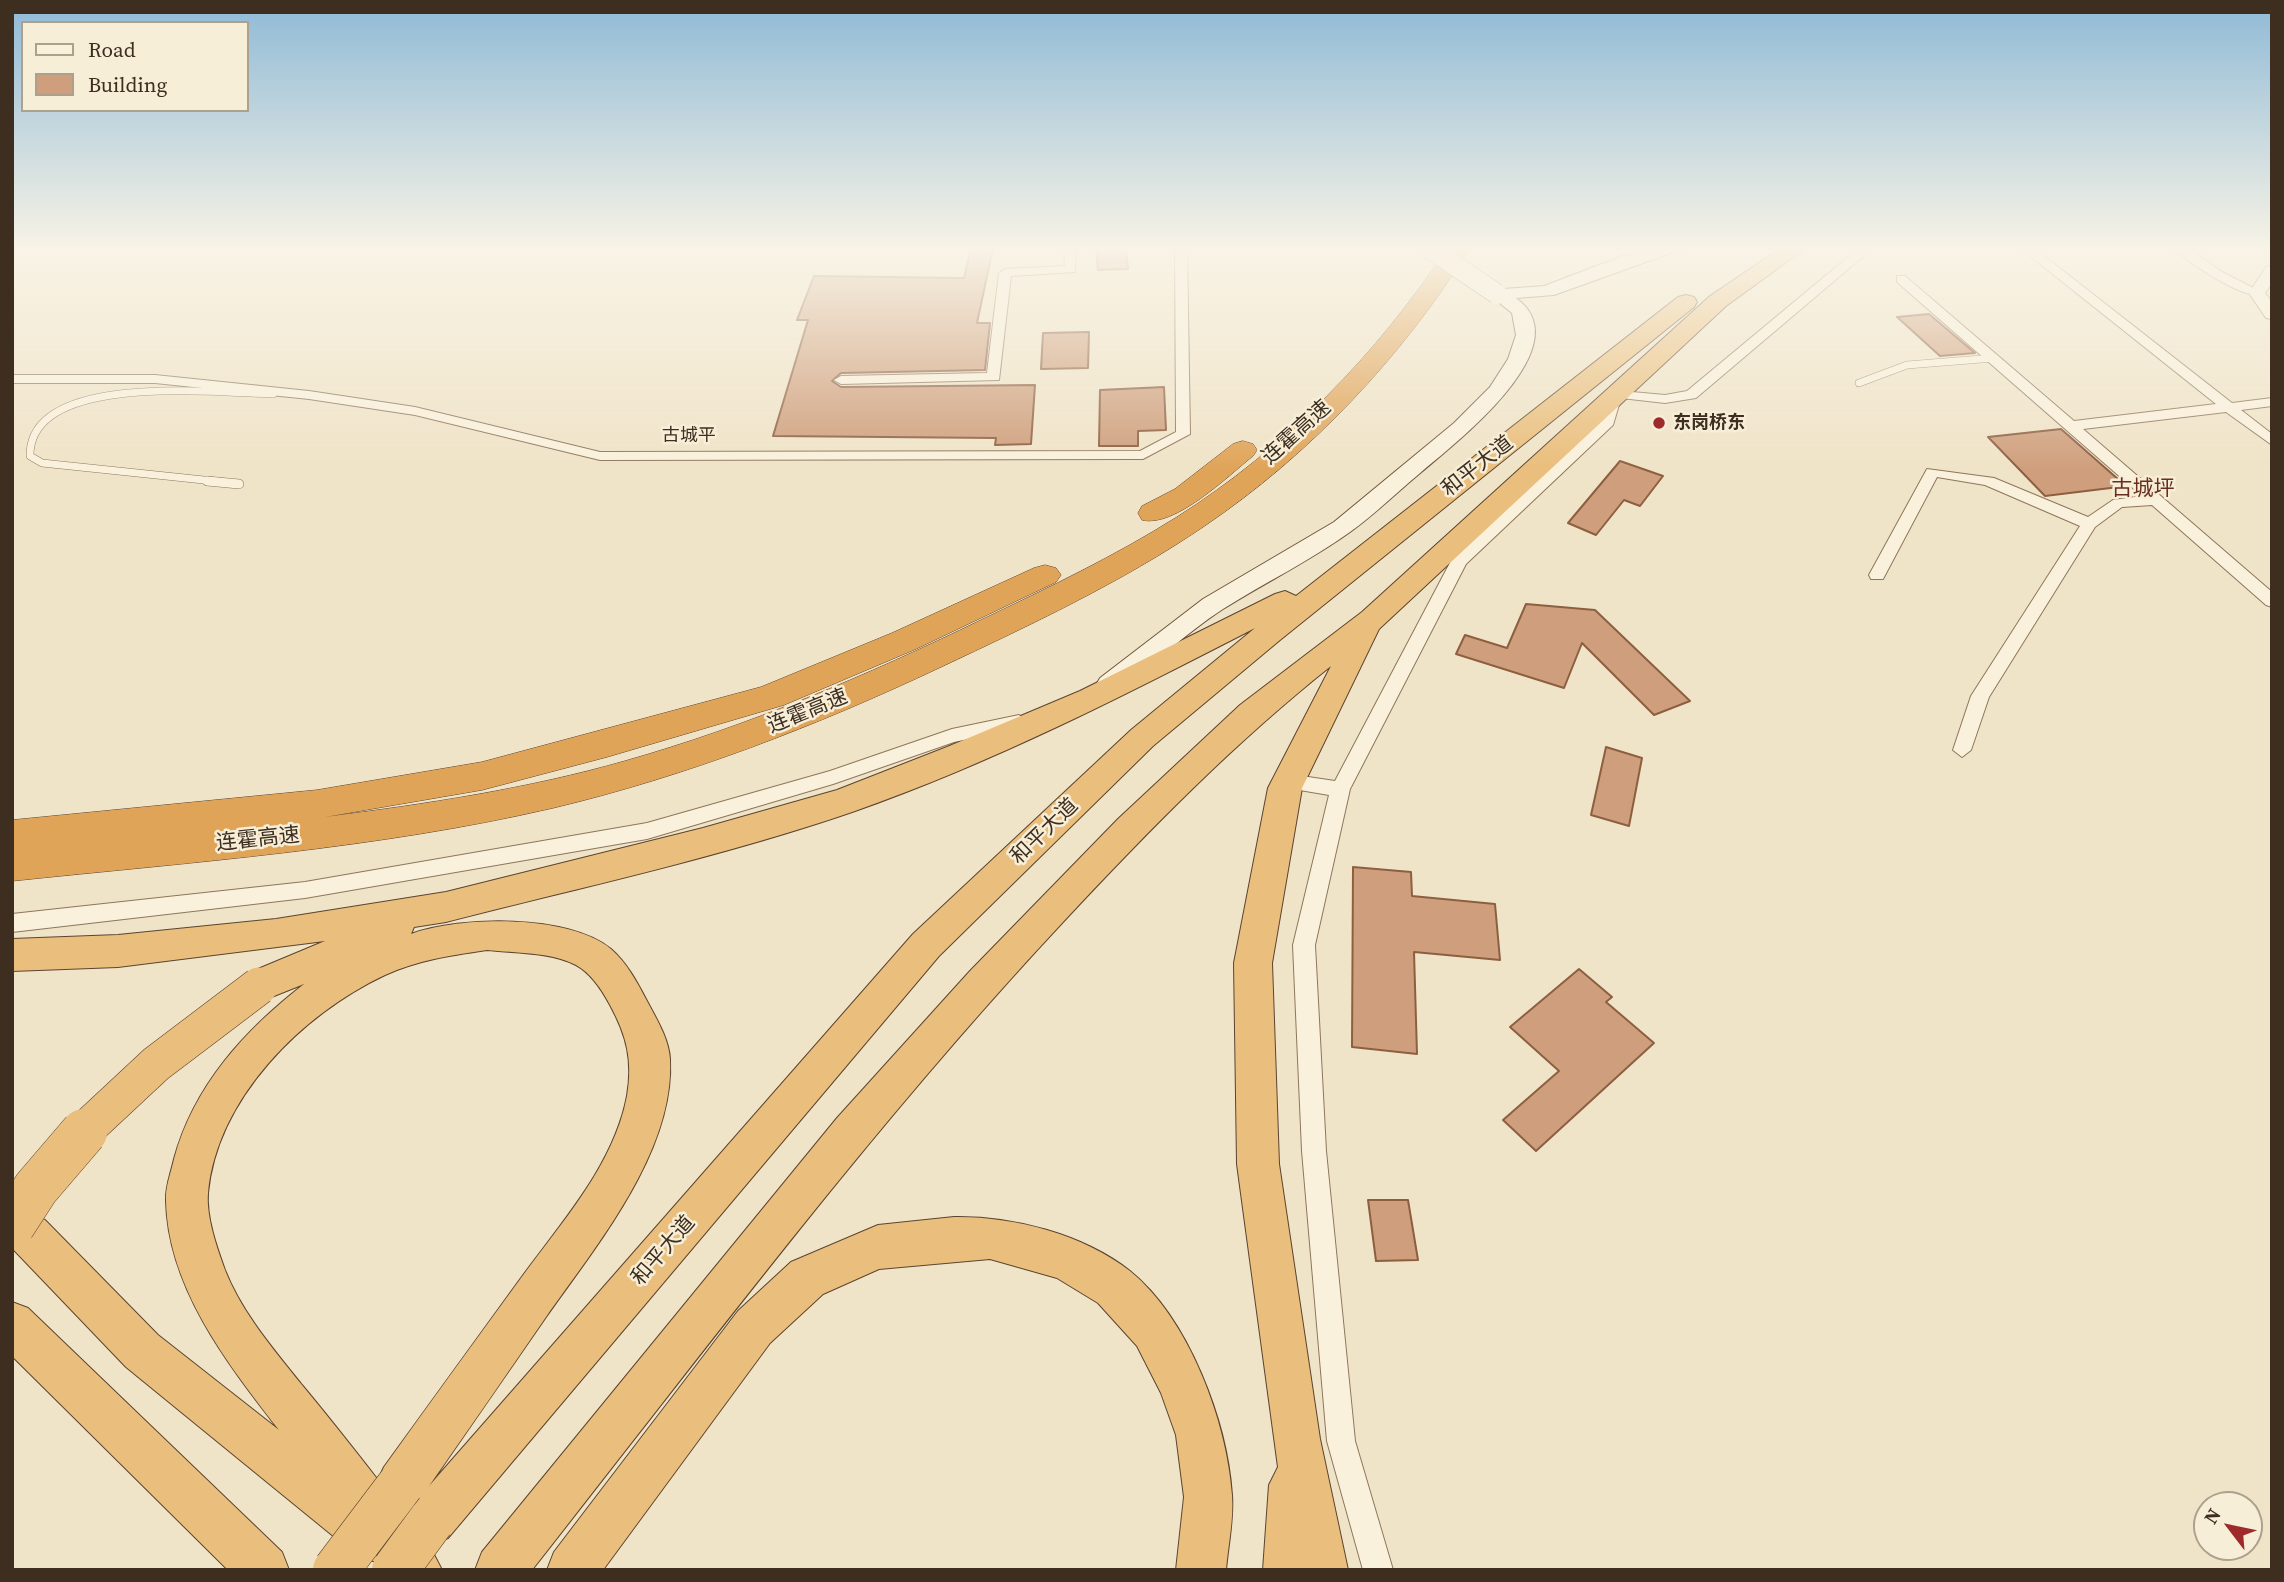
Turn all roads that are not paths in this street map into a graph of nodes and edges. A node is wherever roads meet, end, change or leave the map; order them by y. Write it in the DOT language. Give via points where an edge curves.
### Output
graph roads {
  1 [pos="1000,322"];
  2 [pos="1182,322"];
  3 [pos="1374,322"];
  4 [pos="1406,322"];
  5 [pos="1523,322"];
  6 [pos="1662,322"];
  7 [pos="1695,322"];
  8 [pos="1779,322"];
  9 [pos="1952,322"];
  10 [pos="2120,322"];
  11 [pos="1994,358"];
  12 [pos="12,379"];
  13 [pos="841,380"];
  14 [pos="1859,383"];
  15 [pos="1615,393"];
  16 [pos="309,395"];
  17 [pos="2272,402"];
  18 [pos="2229,407"];
  19 [pos="2072,426"];
  20 [pos="2272,440"];
  21 [pos="239,484"];
  22 [pos="2156,500"];
  23 [pos="2089,524"];
  24 [pos="1356,564"];
  25 [pos="1877,575"];
  26 [pos="2272,601"];
  27 [pos="1372,619"];
  28 [pos="1091,699"];
  29 [pos="1044,717"];
  30 [pos="1962,750"];
  31 [pos="1288,781"];
  32 [pos="1340,789"];
  33 [pos="12,835"];
  34 [pos="12,866"];
  35 [pos="446,907"];
  36 [pos="12,923"];
  37 [pos="12,955"];
  38 [pos="12,1224"];
  39 [pos="12,1324"];
  40 [pos="1296,1439"];
  41 [pos="506,1561"];
  42 [pos="264,1570"];
  43 [pos="336,1570"];
  44 [pos="395,1570"];
  45 [pos="416,1570"];
  46 [pos="572,1570"];
  47 [pos="1201,1570"];
  48 [pos="1288,1570"];
  49 [pos="1323,1570"];
  50 [pos="1378,1570"];
  1 -- 13 [label="street" via="994,377"];
  2 -- 16 [label="street, 古城平" via="1183,434 1143,455 600,456 415,411"];
  3 -- 33 [label="highway, 连霍高速" via="1281,421 1185,495 1067,565 772,696 482,776 317,804"];
  4 -- 34 [label="highway, 连霍高速" via="1307,429 1211,507 1095,577 948,651 779,725 634,773 485,808 314,834"];
  5 -- 28 [label="main road" via="1526,335 1518,359 1498,391 1471,418 1342,527 1212,604"];
  6 -- 24 [label="highway, 和平大道"];
  7 -- 15 [label="highway, 和平大道"];
  8 -- 15 [label="street" via="1691,395 1665,399"];
  9 -- 11 [label="street"];
  10 -- 18 [label="street"];
  11 -- 14 [label="lane" via="1907,365"];
  11 -- 19 [label="street"];
  12 -- 16 [label="street, 古城平" via="155,379"];
  15 -- 27 [label="highway, 和平大道"];
  15 -- 32 [label="street" via="1608,422 1459,561"];
  16 -- 21 [label="lane" via="111,393 87,399 46,420 27,445 30,456 42,463"];
  17 -- 18 [label="street"];
  18 -- 19 [label="street"];
  18 -- 20 [label="street"];
  19 -- 22 [label="street"];
  22 -- 23 [label="street" via="2118,503"];
  22 -- 26 [label="street"];
  23 -- 25 [label="street" via="1989,481 1932,472"];
  23 -- 30 [label="street" via="1980,696"];
  24 -- 28 [label="highway"];
  24 -- 44 [label="highway, 和平大道, bridge" via="1142,738 926,945 431,1521"];
  27 -- 31 [label="highway"];
  27 -- 41 [label="highway, 和平大道" via="1251,713 1130,828 983,982 851,1132"];
  28 -- 29 [label="highway"];
  29 -- 35 [label="highway" via="845,801"];
  29 -- 36 [label="street" via="952,736 833,777 647,831 305,890"];
  31 -- 32 [label="street"];
  31 -- 40 [label="highway" via="1253,962 1258,1164"];
  32 -- 50 [label="street" via="1304,945 1314,1151 1341,1441"];
  35 -- 37 [label="highway" via="276,934 118,951"];
  35 -- 38 [label="highway, bridge" via="260,986 176,1046 95,1118"];
  38 -- 45 [label="highway" via="30,1236 142,1351"];
  39 -- 42 [label="highway"];
  40 -- 48 [label="highway"];
  40 -- 49 [label="highway"];
  43 -- 45 [label="highway, bridge" via="401,1484 598,1207 624,1164 644,1112 650,1058 619,985 588,953 521,935 466,934 408,950 365,967 309,1002 268,1036 224,1086 197,1142 186,1194 197,1250 227,1325"];
  46 -- 47 [label="highway" via="754,1327 807,1278 878,1248 978,1238 1066,1259 1114,1287 1153,1330 1200,1435 1208,1497"];
}
